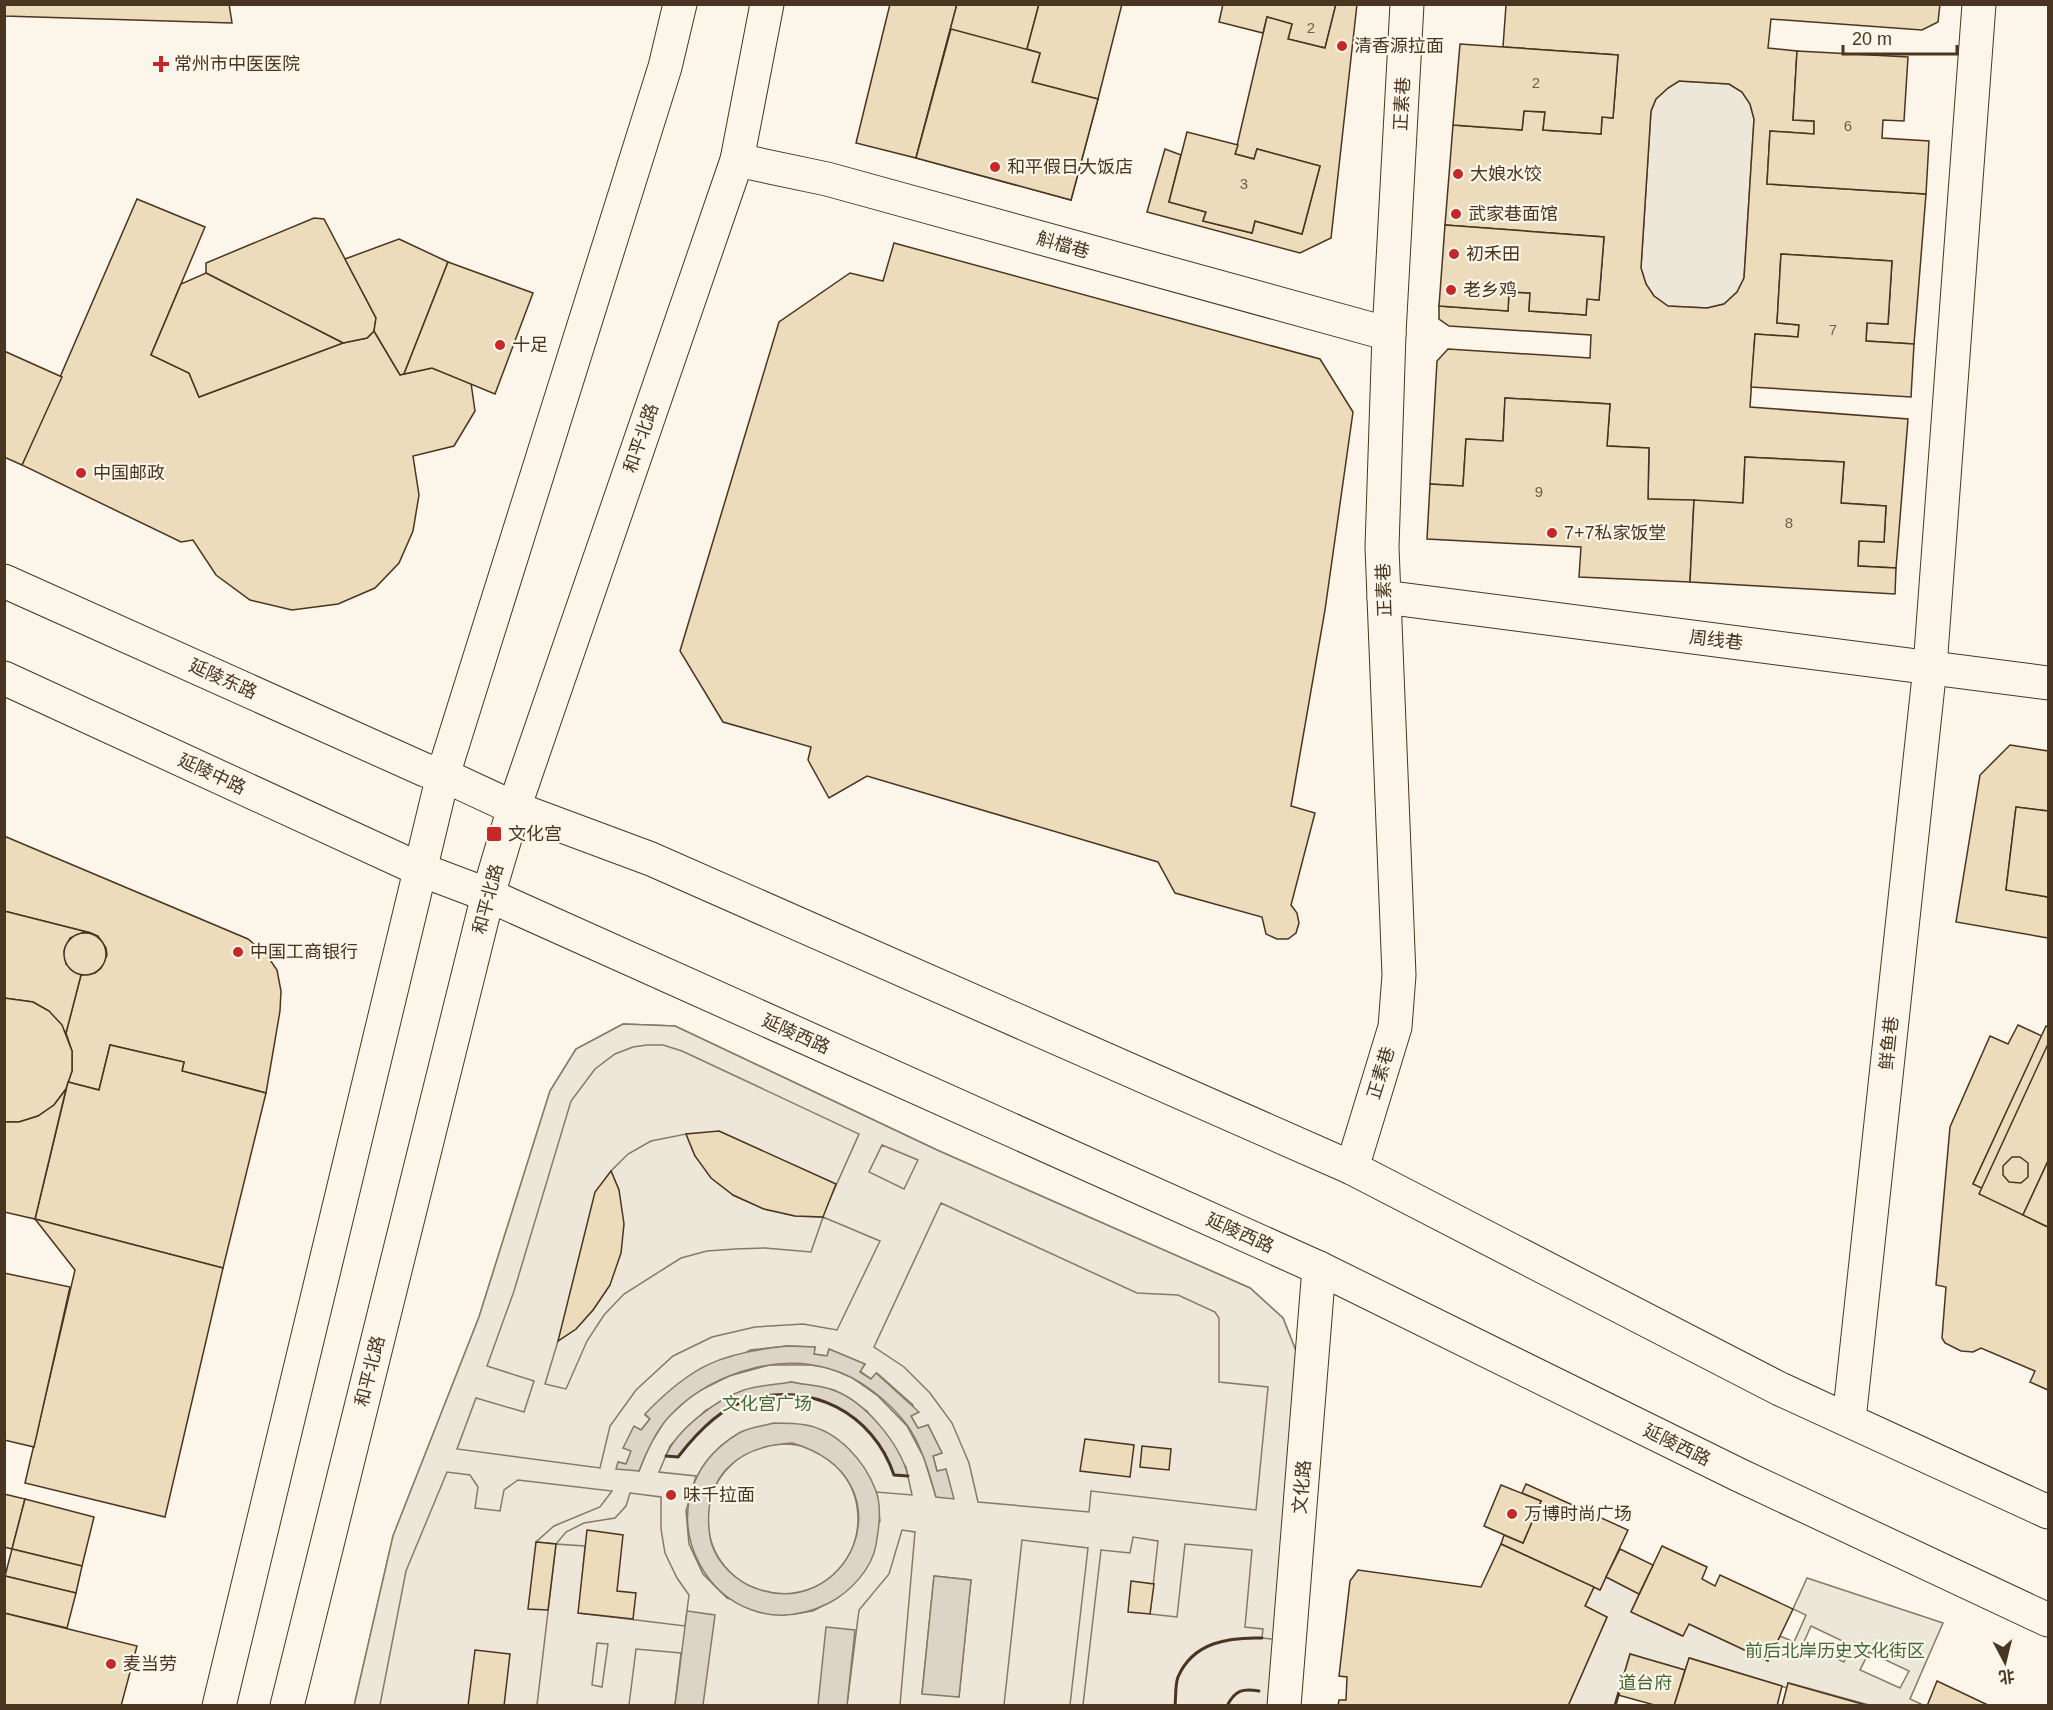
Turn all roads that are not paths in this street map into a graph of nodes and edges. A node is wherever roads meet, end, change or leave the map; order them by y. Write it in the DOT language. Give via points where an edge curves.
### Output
graph roads {
  1 [pos="680,4"];
  2 [pos="767,4"];
  3 [pos="1407,4"];
  4 [pos="1979,4"];
  5 [pos="737,160"];
  6 [pos="1389,334"];
  7 [pos="4,581"];
  8 [pos="1384,597"];
  9 [pos="1930,667"];
  10 [pos="4,678"];
  11 [pos="2049,683"];
  12 [pos="443,775"];
  13 [pos="514,808"];
  14 [pos="419,869"];
  15 [pos="488,895"];
  16 [pos="1352,1168"];
  17 [pos="1319,1268"];
  18 [pos="1849,1420"];
  19 [pos="2049,1512"];
  20 [pos="2049,1620"];
  21 [pos="219,1706"];
  22 [pos="286,1706"];
  23 [pos="1284,1706"];
  1 -- 12 [label="main road" via="665,67"];
  2 -- 5 [label="main road, 和平北路"];
  3 -- 6 [label="main road, 正素巷"];
  4 -- 9 [label="main road, 鲜鱼巷"];
  5 -- 6 [label="main road, 斛檔巷" via="827,179"];
  5 -- 13 [label="main road, 和平北路"];
  6 -- 8 [label="main road, 正素巷"];
  7 -- 12 [label="main road, 延陵东路"];
  8 -- 9 [label="main road, 周线巷"];
  8 -- 16 [label="main road, 正素巷" via="1399,975 1395,1027"];
  9 -- 11 [label="main road, 周线巷"];
  9 -- 18 [label="main road, 鲜鱼巷"];
  10 -- 14 [label="main road, 延陵中路"];
  12 -- 13 [label="main road"];
  12 -- 14 [label="main road"];
  13 -- 15 [label="main road, 和平北路"];
  13 -- 16 [label="main road" via="651,859"];
  14 -- 15 [label="main road, 延陵西路"];
  14 -- 21 [label="main road"];
  15 -- 17 [label="main road, 延陵西路"];
  15 -- 22 [label="main road, 和平北路"];
  16 -- 18 [label="main road" via="1780,1389"];
  17 -- 20 [label="main road, 延陵西路" via="1739,1475"];
  17 -- 23 [label="main road, 文化路"];
  18 -- 19 [label="main road"];
}
